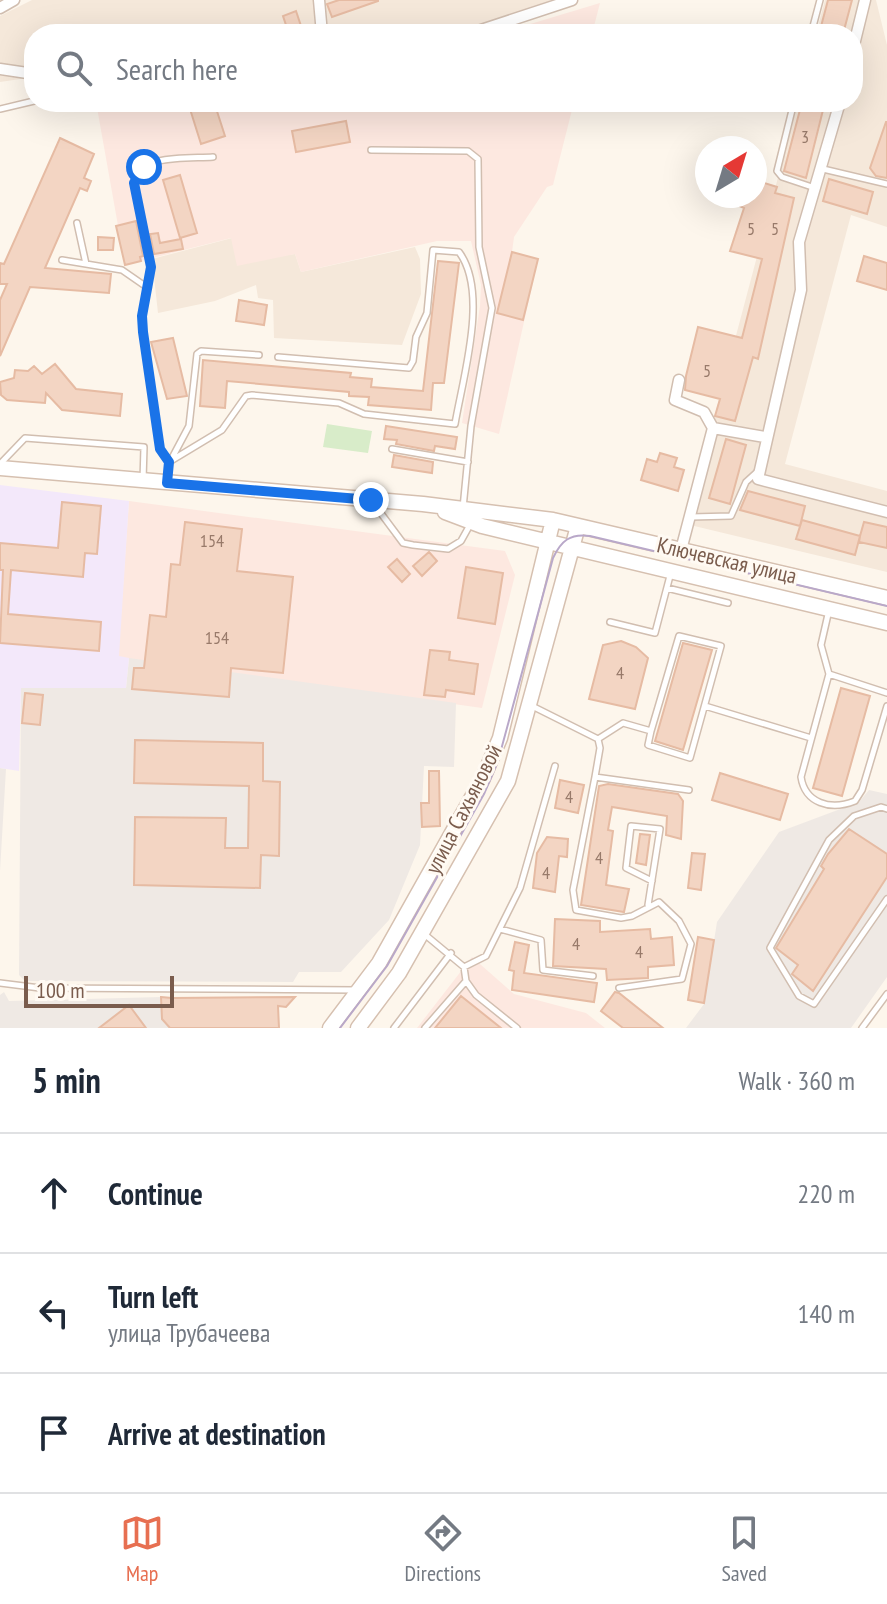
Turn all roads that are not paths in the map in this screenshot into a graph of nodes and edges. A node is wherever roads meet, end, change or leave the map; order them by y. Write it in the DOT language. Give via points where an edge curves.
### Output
graph roads {
  1 [pos="14,0"];
  2 [pos="319,0"];
  3 [pos="527,0"];
  4 [pos="572,0"];
  5 [pos="820,0"];
  6 [pos="865,0"];
  7 [pos="0,8"];
  8 [pos="526,15"];
  9 [pos="321,24"];
  10 [pos="499,24"];
  11 [pos="814,24"];
  12 [pos="859,24"];
  13 [pos="0,69"];
  14 [pos="24,73"];
  15 [pos="24,103"];
  16 [pos="0,109"];
  17 [pos="792,112"];
  18 [pos="837,112"];
  19 [pos="371,150"];
  20 [pos="213,157"];
  21 [pos="823,169"];
  22 [pos="887,184"];
  23 [pos="815,188"];
  24 [pos="77,223"];
  25 [pos="62,260"];
  26 [pos="86,264"];
  27 [pos="148,288"];
  28 [pos="259,355"];
  29 [pos="278,357"];
  30 [pos="679,380"];
  31 [pos="713,428"];
  32 [pos="765,437"];
  33 [pos="392,449"];
  34 [pos="169,462"];
  35 [pos="468,462"];
  36 [pos="0,466"];
  37 [pos="757,472"];
  38 [pos="143,481"];
  39 [pos="167,483"];
  40 [pos="371,500"];
  41 [pos="887,512"];
  42 [pos="467,516"];
  43 [pos="690,516"];
  44 [pos="566,523"];
  45 [pos="547,542"];
  46 [pos="571,548"];
  47 [pos="681,550"];
  48 [pos="671,571"];
  49 [pos="667,588"];
  50 [pos="887,598"];
  51 [pos="728,603"];
  52 [pos="829,609"];
  53 [pos="610,622"];
  54 [pos="887,623"];
  55 [pos="829,674"];
  56 [pos="887,693"];
  57 [pos="530,705"];
  58 [pos="705,706"];
  59 [pos="887,706"];
  60 [pos="651,731"];
  61 [pos="811,738"];
  62 [pos="598,739"];
  63 [pos="491,758"];
  64 [pos="555,766"];
  65 [pos="513,767"];
  66 [pos="595,777"];
  67 [pos="689,790"];
  68 [pos="887,809"];
  69 [pos="652,881"];
  70 [pos="887,899"];
  71 [pos="648,905"];
  72 [pos="500,929"];
  73 [pos="422,933"];
  74 [pos="451,953"];
  75 [pos="464,967"];
  76 [pos="593,976"];
  77 [pos="466,981"];
  78 [pos="0,983"];
  79 [pos="619,988"];
  80 [pos="359,990"];
  81 [pos="887,994"];
  82 [pos="330,1028"];
  83 [pos="358,1028"];
  84 [pos="394,1028"];
  85 [pos="425,1028"];
  86 [pos="517,1028"];
  87 [pos="862,1028"];
  1 -- 7 [label="street"];
  2 -- 9 [label="street"];
  3 -- 8 [label="street"];
  4 -- 8 [label="street"];
  5 -- 11 [label="lane"];
  6 -- 12 [label="street"];
  8 -- 10 [label="street"];
  13 -- 14 [label="street"];
  15 -- 16 [label="lane"];
  17 -- 23 [label="lane" via="777,171"];
  18 -- 21 [label="street"];
  19 -- 35 [label="lane" via="468,151 478,159 479,247 492,308"];
  20 -- 27 [label="lane" via="154,163 135,177 151,267"];
  21 -- 22 [label="lane"];
  21 -- 23 [label="street"];
  23 -- 32 [label="street" via="799,242 801,290"];
  24 -- 26 [label="lane"];
  25 -- 26 [label="lane"];
  26 -- 27 [label="lane" via="122,270"];
  27 -- 34 [label="lane" via="143,332 160,449"];
  28 -- 34 [label="lane" via="197,354 189,426"];
  29 -- 34 [label="lane" via="409,368 427,313 433,250 459,252 468,264 472,308 455,424 364,414 339,403 252,395 222,430"];
  30 -- 31 [label="street" via="675,400 704,412"];
  31 -- 32 [label="street"];
  31 -- 43 [label="street"];
  32 -- 37 [label="street"];
  33 -- 35 [label="lane"];
  34 -- 39 [label="lane"];
  35 -- 42 [label="lane"];
  36 -- 38 [label="main road"];
  36 -- 38 [label="lane" via="25,438 144,447"];
  37 -- 41 [label="street" via="764,483"];
  37 -- 43 [label="lane" via="746,482 731,516"];
  38 -- 39 [label="main road"];
  39 -- 40 [label="main road"];
  40 -- 42 [label="main road" via="423,504"];
  40 -- 42 [label="lane" via="403,543 413,545 448,549 461,541"];
  42 -- 44 [label="main road, Ключевская улица"];
  42 -- 45 [label="main road, Ключевская улица"];
  43 -- 47 [label="street"];
  44 -- 45 [label="main road, улица Сахьяновой"];
  44 -- 46 [label="main road, улица Сахьяновой"];
  44 -- 47 [label="main road, Ключевская улица"];
  45 -- 46 [label="main road, Ключевская улица"];
  45 -- 63 [label="main road, улица Сахьяновой"];
  46 -- 48 [label="main road, Ключевская улица"];
  46 -- 57 [label="main road, улица Сахьяновой"];
  47 -- 50 [label="main road, Ключевская улица"];
  48 -- 49 [label="lane"];
  48 -- 52 [label="main road, Ключевская улица"];
  49 -- 51 [label="lane"];
  49 -- 53 [label="lane" via="655,633"];
  52 -- 54 [label="main road, Ключевская улица"];
  52 -- 55 [label="lane" via="821,645"];
  55 -- 56 [label="lane"];
  55 -- 61 [label="lane"];
  57 -- 62 [label="lane"];
  57 -- 65 [label="main road, улица Сахьяновой"];
  58 -- 60 [label="lane" via="690,758 648,745"];
  58 -- 60 [label="lane" via="721,646 679,636"];
  58 -- 61 [label="lane"];
  59 -- 61 [label="lane" via="855,801 837,805 810,800 803,792 801,777"];
  60 -- 62 [label="lane" via="623,723"];
  62 -- 66 [label="lane"];
  63 -- 65 [label="main road"];
  63 -- 80 [label="main road, улица Сахьяновой" via="469,807"];
  64 -- 72 [label="lane" via="520,888"];
  65 -- 73 [label="main road, улица Сахьяновой"];
  66 -- 67 [label="lane"];
  66 -- 71 [label="lane" via="573,903 588,914 621,918"];
  68 -- 70 [label="lane" via="854,816 829,840 770,948 799,996 814,1004"];
  69 -- 69 [label="lane" via="660,829 631,826 626,868"];
  69 -- 71 [label="lane"];
  71 -- 79 [label="lane" via="659,902 688,934 691,944 682,979"];
  72 -- 75 [label="lane" via="486,956"];
  72 -- 76 [label="lane" via="541,940 543,970"];
  73 -- 74 [label="lane"];
  73 -- 83 [label="main road, улица Сахьяновой"];
  74 -- 75 [label="lane"];
  74 -- 84 [label="lane"];
  75 -- 77 [label="lane"];
  77 -- 85 [label="lane"];
  77 -- 86 [label="lane"];
  78 -- 80 [label="lane" via="40,988"];
  80 -- 82 [label="main road, улица Сахьяновой"];
  81 -- 87 [label="lane"];
}
